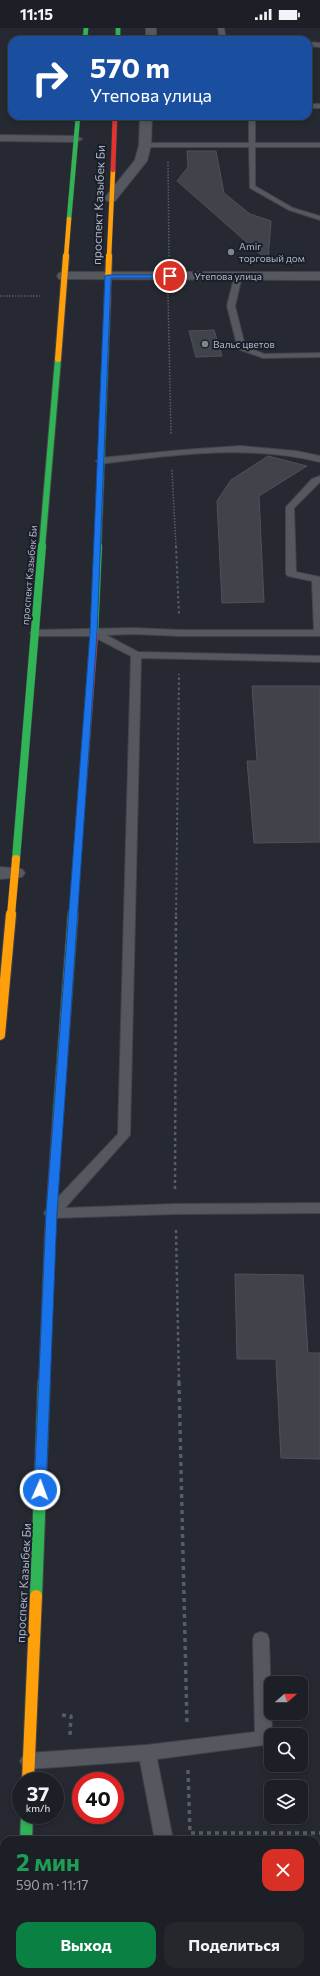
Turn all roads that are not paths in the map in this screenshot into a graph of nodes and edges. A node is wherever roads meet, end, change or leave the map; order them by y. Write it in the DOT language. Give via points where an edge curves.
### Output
graph roads {
  1 [pos="78,120"];
  2 [pos="115,120"];
  3 [pos="146,120"];
  4 [pos="252,120"];
  5 [pos="0,138"];
  6 [pos="76,139"];
  7 [pos="145,145"];
  8 [pos="253,145"];
  9 [pos="320,145"];
  10 [pos="111,198"];
  11 [pos="320,218"];
  12 [pos="64,276"];
  13 [pos="108,276"];
  14 [pos="238,276"];
  15 [pos="320,276"];
  16 [pos="320,355"];
  17 [pos="320,459"];
  18 [pos="100,461"];
  19 [pos="320,479"];
  20 [pos="35,632"];
  21 [pos="94,633"];
  22 [pos="136,655"];
  23 [pos="320,659"];
  24 [pos="8,873"];
  25 [pos="0,1035"];
  26 [pos="320,1208"];
  27 [pos="52,1213"];
  28 [pos="261,1639"];
  29 [pos="147,1753"];
  30 [pos="29,1761"];
  31 [pos="28,1772"];
  32 [pos="27,1824"];
  33 [pos="26,1836"];
  34 [pos="163,1836"];
  1 -- 6 [label="street, проспект Казыбек Би"];
  2 -- 10 [label="street, проспект Казыбек Би"];
  3 -- 7 [label="street"];
  4 -- 8 [label="lane"];
  5 -- 6 [label="street"];
  6 -- 12 [label="street, проспект Казыбек Би"];
  7 -- 8 [label="lane"];
  7 -- 10 [label="street" via="141,161"];
  8 -- 9 [label="lane"];
  8 -- 11 [label="lane" via="252,187 291,209"];
  10 -- 13 [label="street, проспект Казыбек Би"];
  12 -- 13 [label="street, Утепова улица"];
  12 -- 20 [label="street, проспект Казыбек Би"];
  13 -- 14 [label="street, Утепова улица"];
  13 -- 18 [label="street, проспект Казыбек Би"];
  14 -- 15 [label="street, Утепова улица"];
  14 -- 16 [label="lane" via="231,306 241,347 263,356"];
  17 -- 18 [label="lane" via="302,453 243,449 171,453"];
  18 -- 21 [label="street, проспект Казыбек Би"];
  19 -- 21 [label="lane" via="290,507 291,574 318,579 319,633"];
  20 -- 21 [label="lane"];
  20 -- 24 [label="street, проспект Казыбек Би"];
  21 -- 22 [label="lane"];
  21 -- 27 [label="street, проспект Казыбек Би"];
  22 -- 23 [label="lane"];
  22 -- 27 [label="lane" via="124,1135"];
  24 -- 25 [label="street, проспект Казыбек Би"];
  26 -- 27 [label="lane"];
  27 -- 30 [label="street, проспект Казыбек Би"];
  28 -- 29 [label="lane" via="264,1738"];
  29 -- 30 [label="lane"];
  29 -- 34 [label="lane"];
  30 -- 31 [label="street, проспект Казыбек Би"];
  32 -- 33 [label="street"];
}
